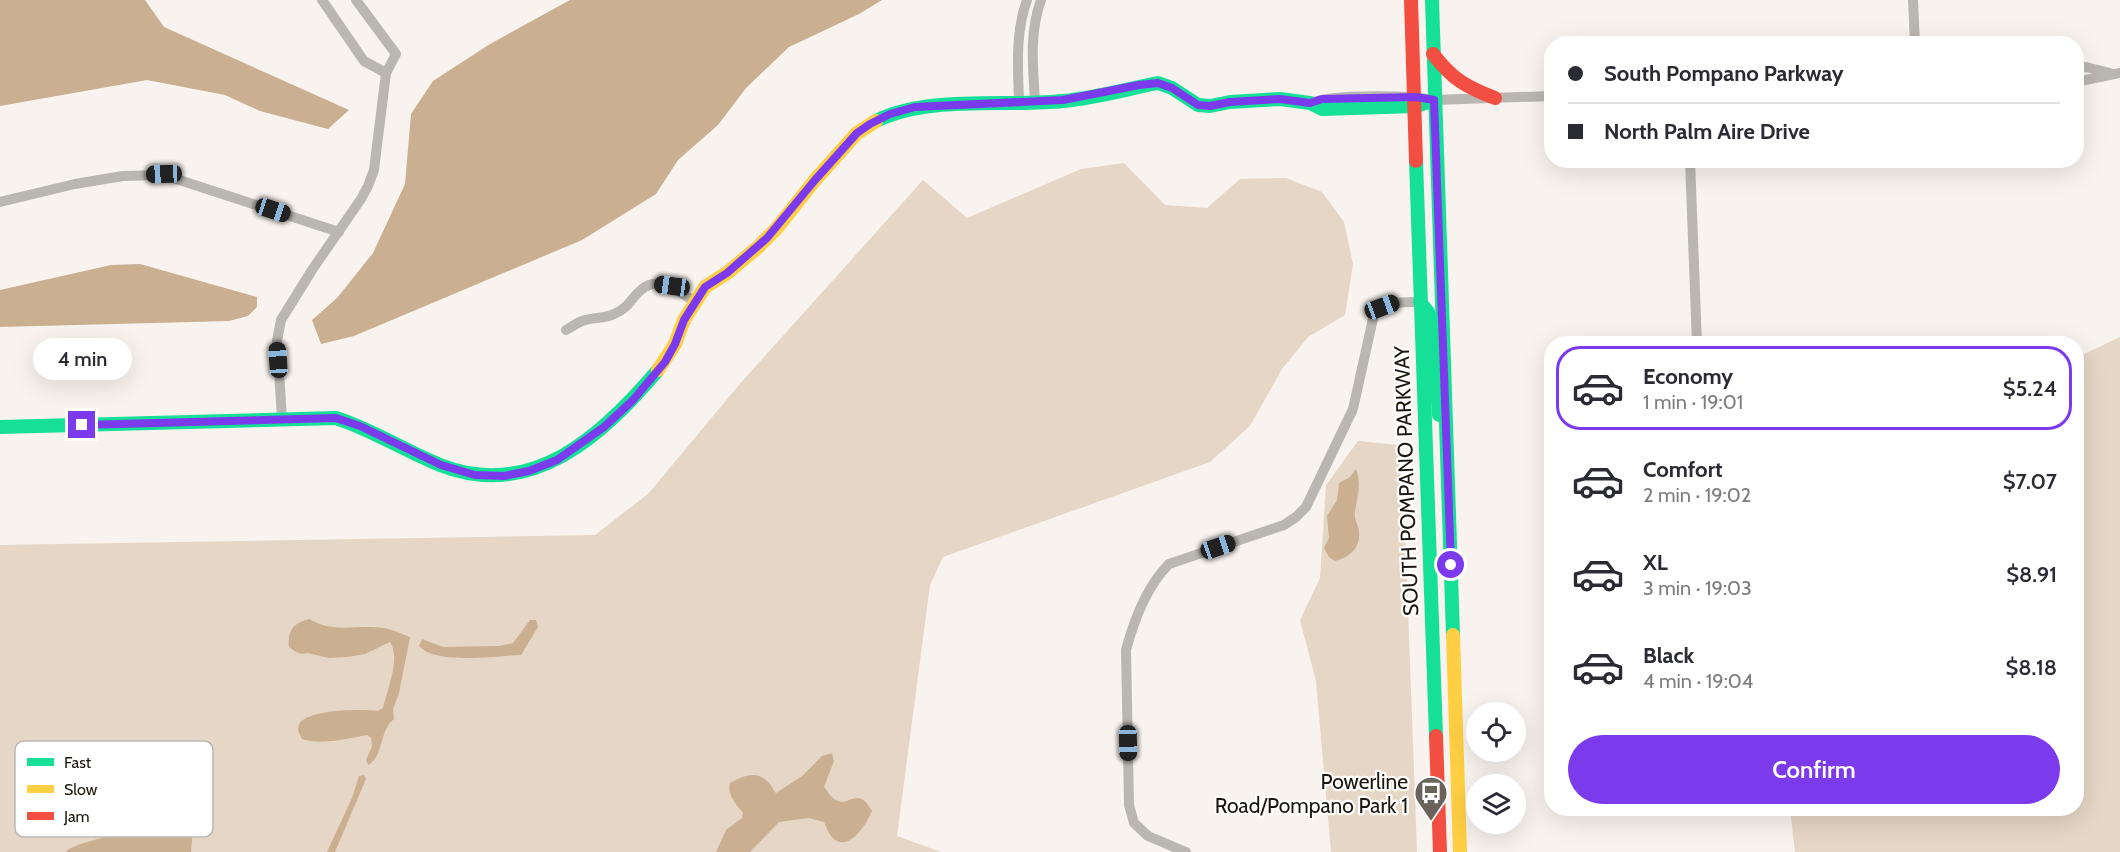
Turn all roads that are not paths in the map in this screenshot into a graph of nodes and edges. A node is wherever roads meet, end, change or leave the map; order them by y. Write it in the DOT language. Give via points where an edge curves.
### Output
graph roads {
  1 [pos="322,0"];
  2 [pos="356,0"];
  3 [pos="1027,0"];
  4 [pos="1041,0"];
  5 [pos="1411,0"];
  6 [pos="1432,0"];
  7 [pos="1913,0"];
  8 [pos="1915,36"];
  9 [pos="1433,54"];
  10 [pos="2084,67"];
  11 [pos="386,73"];
  12 [pos="2116,73"];
  13 [pos="2084,79"];
  14 [pos="1544,96"];
  15 [pos="1495,98"];
  16 [pos="1434,100"];
  17 [pos="1416,101"];
  18 [pos="1019,102"];
  19 [pos="1035,102"];
  20 [pos="1690,168"];
  21 [pos="0,202"];
  22 [pos="339,232"];
  23 [pos="695,302"];
  24 [pos="1420,302"];
  25 [pos="566,330"];
  26 [pos="1698,336"];
  27 [pos="282,418"];
  28 [pos="0,427"];
  29 [pos="1446,427"];
  30 [pos="1438,794"];
  31 [pos="1459,795"];
  32 [pos="1186,852"];
  33 [pos="1440,852"];
  34 [pos="1460,852"];
  1 -- 11 [label="street" via="364,61"];
  2 -- 11 [label="street" via="396,54"];
  3 -- 18 [label="street" via="1018,43"];
  4 -- 19 [label="street" via="1033,44"];
  5 -- 17 [label="main road, SOUTH POMPANO PARKWAY"];
  6 -- 9 [label="main road, SOUTH POMPANO PARKWAY"];
  7 -- 8 [label="street"];
  9 -- 15 [label="main road" via="1453,79"];
  9 -- 16 [label="main road, SOUTH POMPANO PARKWAY"];
  10 -- 12 [label="street"];
  11 -- 22 [label="street" via="374,170"];
  12 -- 13 [label="street"];
  14 -- 15 [label="street"];
  15 -- 16 [label="street"];
  16 -- 17 [label="main road"];
  16 -- 29 [label="main road, SOUTH POMPANO PARKWAY"];
  17 -- 19 [label="main road" via="1322,109 1310,103 1280,99 1210,106 1198,105 1158,83"];
  17 -- 24 [label="main road, SOUTH POMPANO PARKWAY"];
  18 -- 19 [label="main road"];
  18 -- 23 [label="main road" via="915,107 870,124 857,133 777,228 727,273 705,287"];
  20 -- 26 [label="street"];
  21 -- 22 [label="street" via="123,176 164,174"];
  22 -- 27 [label="street" via="281,320 277,341"];
  23 -- 25 [label="street" via="672,286 655,284 643,288 616,313 583,321"];
  23 -- 27 [label="main road" via="665,362 633,400 604,427 557,460 532,471 504,476 475,475 441,465 336,418"];
  24 -- 29 [label="main road" via="1434,323 1437,406"];
  24 -- 30 [label="main road, SOUTH POMPANO PARKWAY"];
  24 -- 32 [label="street" via="1394,303 1374,314 1353,409 1306,507 1284,525 1169,564 1156,576 1132,629 1126,650 1129,805 1134,823 1148,836"];
  27 -- 28 [label="main road"];
  29 -- 31 [label="main road, SOUTH POMPANO PARKWAY"];
  30 -- 31 [label="street"];
  30 -- 33 [label="main road, SOUTH POMPANO PARKWAY"];
  31 -- 34 [label="main road, SOUTH POMPANO PARKWAY"];
}
